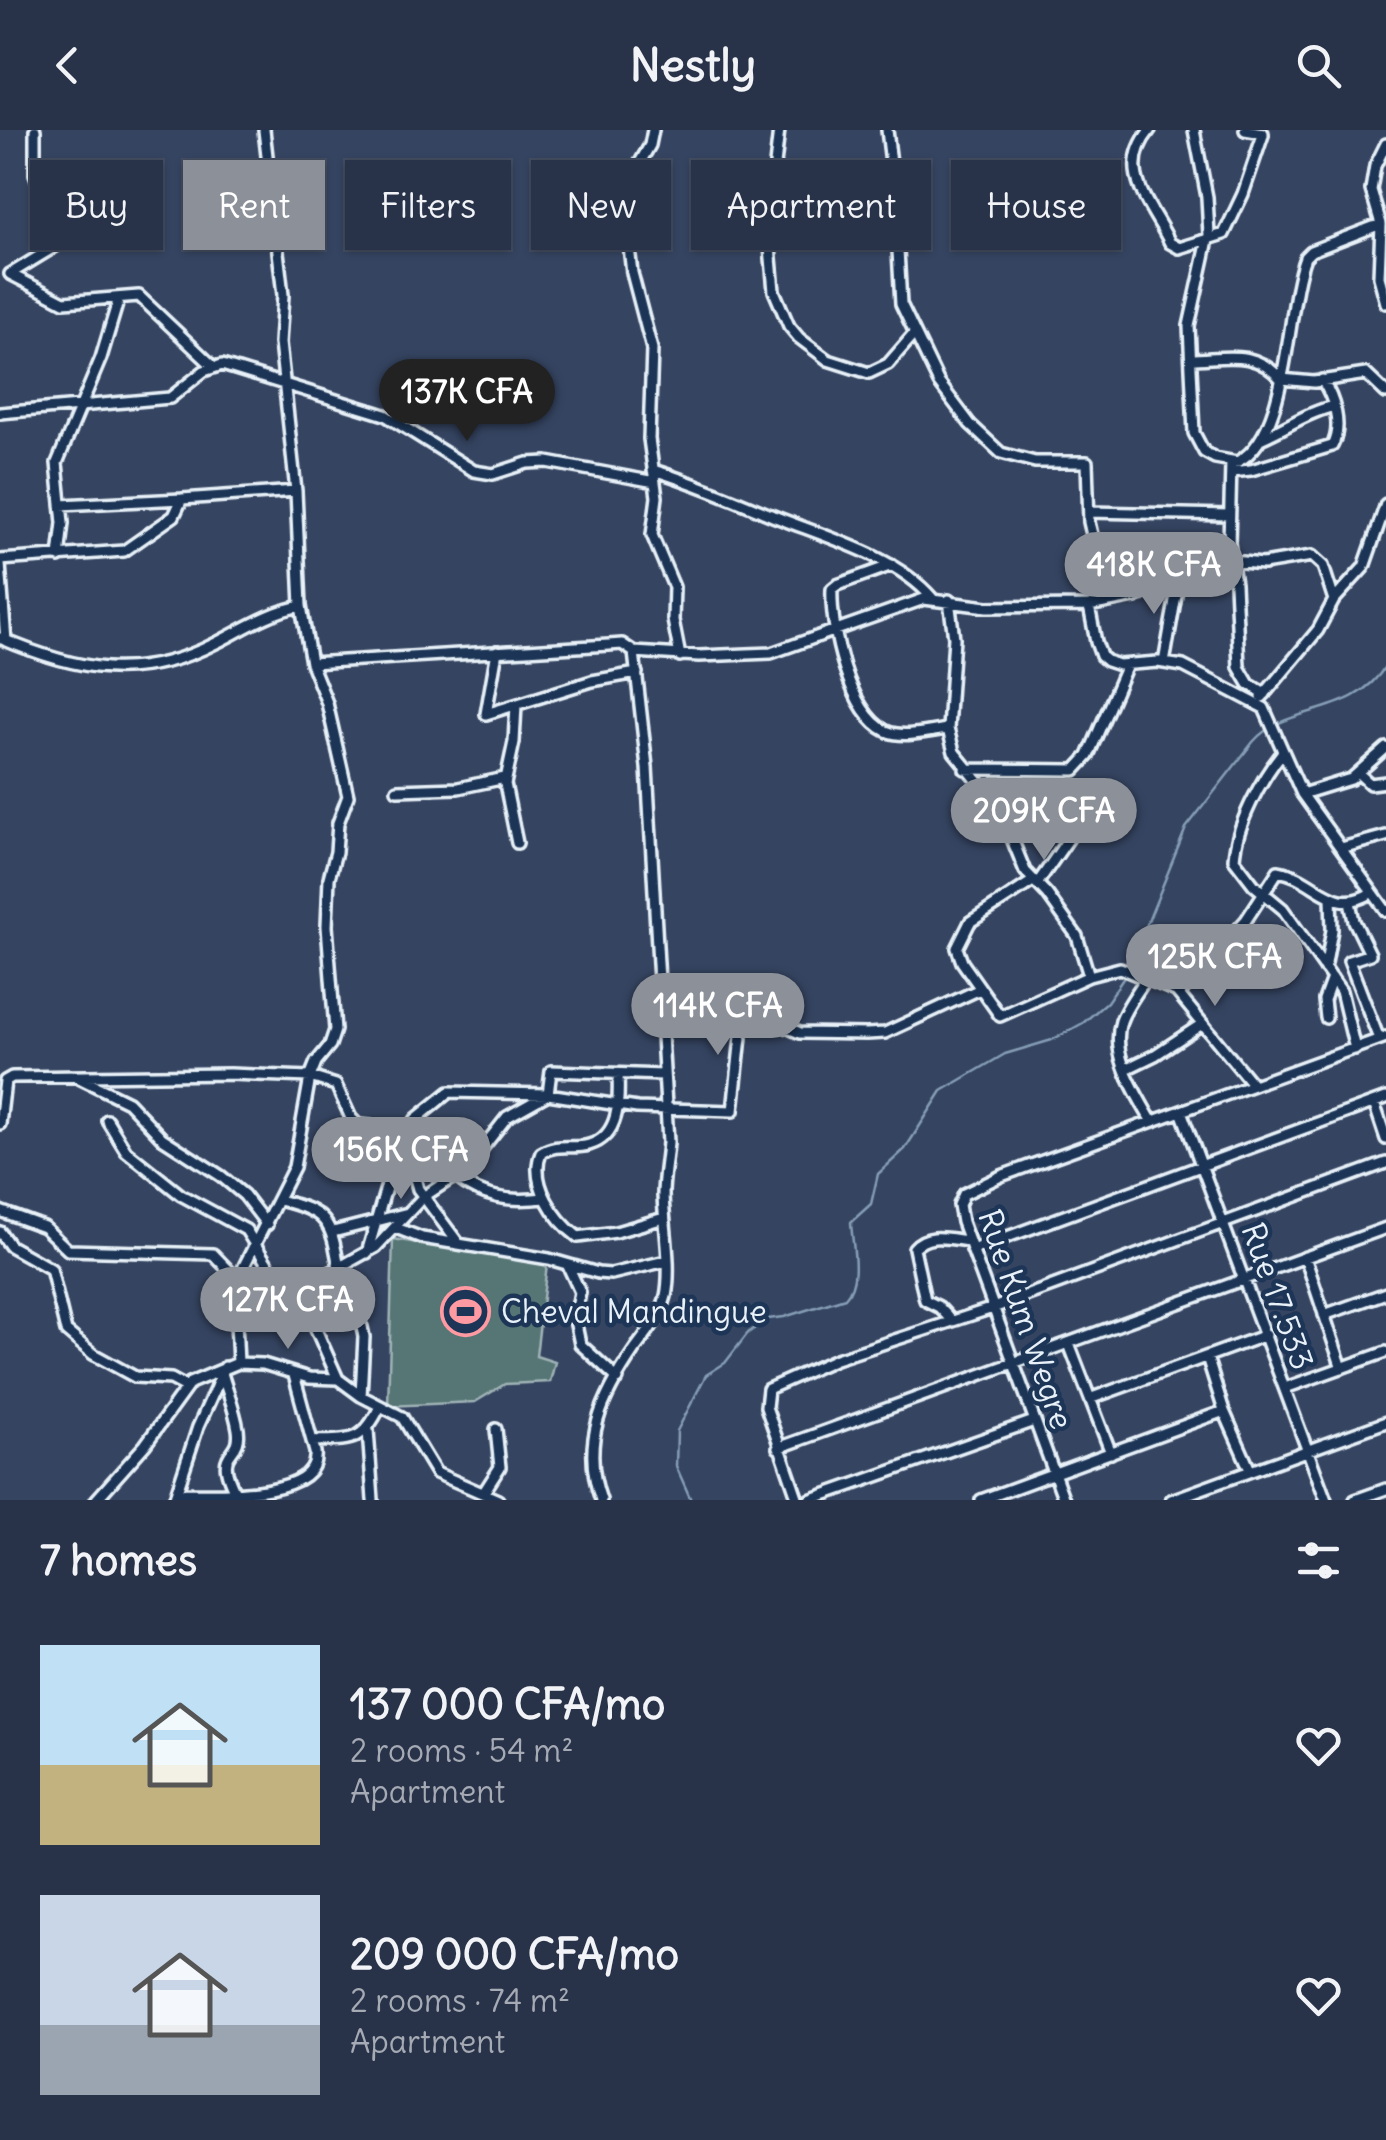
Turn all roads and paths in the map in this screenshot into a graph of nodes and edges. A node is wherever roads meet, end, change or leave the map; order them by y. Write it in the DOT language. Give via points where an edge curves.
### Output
graph roads {
  1 [pos="35,130"];
  2 [pos="264,130"];
  3 [pos="653,130"];
  4 [pos="779,130"];
  5 [pos="887,130"];
  6 [pos="1150,130"];
  7 [pos="1194,130"];
  8 [pos="1244,130"];
  9 [pos="1263,132"];
  10 [pos="1386,144"];
  11 [pos="1381,224"];
  12 [pos="1208,241"];
  13 [pos="118,298"];
  14 [pos="1386,303"];
  15 [pos="915,333"];
  16 [pos="1191,360"];
  17 [pos="214,367"];
  18 [pos="1282,379"];
  19 [pos="1322,380"];
  20 [pos="283,386"];
  21 [pos="1386,393"];
  22 [pos="82,406"];
  23 [pos="1334,406"];
  24 [pos="0,412"];
  25 [pos="1262,438"];
  26 [pos="1231,467"];
  27 [pos="653,470"];
  28 [pos="655,482"];
  29 [pos="296,491"];
  30 [pos="182,499"];
  31 [pos="1386,504"];
  32 [pos="61,506"];
  33 [pos="1089,512"];
  34 [pos="1229,515"];
  35 [pos="1229,542"];
  36 [pos="59,557"];
  37 [pos="1232,561"];
  38 [pos="0,562"];
  39 [pos="892,565"];
  40 [pos="1179,578"];
  41 [pos="1135,596"];
  42 [pos="932,598"];
  43 [pos="948,600"];
  44 [pos="1334,600"];
  45 [pos="301,606"];
  46 [pos="1088,606"];
  47 [pos="834,628"];
  48 [pos="3,639"];
  49 [pos="497,651"];
  50 [pos="634,652"];
  51 [pos="680,656"];
  52 [pos="311,663"];
  53 [pos="1164,663"];
  54 [pos="1127,665"];
  55 [pos="637,673"];
  56 [pos="1264,694"];
  57 [pos="1257,703"];
  58 [pos="516,705"];
  59 [pos="948,728"];
  60 [pos="1386,748"];
  61 [pos="1282,753"];
  62 [pos="965,769"];
  63 [pos="1358,773"];
  64 [pos="506,778"];
  65 [pos="1386,782"];
  66 [pos="396,790"];
  67 [pos="1302,794"];
  68 [pos="1088,796"];
  69 [pos="1386,836"];
  70 [pos="518,842"];
  71 [pos="1341,848"];
  72 [pos="1036,883"];
  73 [pos="1262,892"];
  74 [pos="1371,892"];
  75 [pos="1331,897"];
  76 [pos="1350,902"];
  77 [pos="1386,910"];
  78 [pos="1325,969"];
  79 [pos="1089,976"];
  80 [pos="1332,978"];
  81 [pos="1146,979"];
  82 [pos="980,990"];
  83 [pos="659,994"];
  84 [pos="1179,994"];
  85 [pos="744,1010"];
  86 [pos="1326,1018"];
  87 [pos="1202,1024"];
  88 [pos="1383,1038"];
  89 [pos="1355,1049"];
  90 [pos="1126,1069"];
  91 [pos="618,1074"];
  92 [pos="663,1076"];
  93 [pos="76,1077"];
  94 [pos="310,1077"];
  95 [pos="1253,1085"];
  96 [pos="2,1092"];
  97 [pos="548,1094"];
  98 [pos="1386,1098"];
  99 [pos="1374,1103"];
  100 [pos="620,1106"];
  101 [pos="666,1109"];
  102 [pos="1181,1111"];
  103 [pos="107,1120"];
  104 [pos="1151,1120"];
  105 [pos="0,1124"];
  106 [pos="410,1129"];
  107 [pos="404,1139"];
  108 [pos="1386,1139"];
  109 [pos="1386,1164"];
  110 [pos="1204,1165"];
  111 [pos="455,1176"];
  112 [pos="424,1197"];
  113 [pos="545,1198"];
  114 [pos="279,1200"];
  115 [pos="0,1211"];
  116 [pos="409,1212"];
  117 [pos="664,1218"];
  118 [pos="375,1221"];
  119 [pos="1224,1221"];
  120 [pos="267,1225"];
  121 [pos="396,1228"];
  122 [pos="1386,1228"];
  123 [pos="0,1232"];
  124 [pos="333,1232"];
  125 [pos="256,1244"];
  126 [pos="458,1244"];
  127 [pos="970,1246"];
  128 [pos="68,1250"];
  129 [pos="366,1253"];
  130 [pos="1305,1257"];
  131 [pos="666,1261"];
  132 [pos="568,1266"];
  133 [pos="341,1267"];
  134 [pos="51,1269"];
  135 [pos="1245,1278"];
  136 [pos="242,1283"];
  137 [pos="297,1291"];
  138 [pos="1386,1292"];
  139 [pos="993,1308"];
  140 [pos="1324,1315"];
  141 [pos="952,1322"];
  142 [pos="1266,1336"];
  143 [pos="1070,1344"];
  144 [pos="1386,1352"];
  145 [pos="1207,1357"];
  146 [pos="238,1363"];
  147 [pos="1012,1363"];
  148 [pos="1342,1368"];
  149 [pos="223,1370"];
  150 [pos="294,1375"];
  151 [pos="338,1378"];
  152 [pos="618,1379"];
  153 [pos="186,1387"];
  154 [pos="1285,1388"];
  155 [pos="360,1396"];
  156 [pos="1092,1398"];
  157 [pos="380,1406"];
  158 [pos="1224,1411"];
  159 [pos="1034,1422"];
  160 [pos="1386,1422"];
  161 [pos="496,1428"];
  162 [pos="368,1430"];
  163 [pos="312,1441"];
  164 [pos="778,1448"];
  165 [pos="1307,1450"];
  166 [pos="1112,1452"];
  167 [pos="1250,1470"];
  168 [pos="1054,1472"];
  169 [pos="458,1485"];
  170 [pos="1386,1489"];
  171 [pos="484,1492"];
  172 [pos="176,1496"];
  173 [pos="237,1497"];
  174 [pos="96,1500"];
  175 [pos="373,1500"];
  176 [pos="462,1500"];
  177 [pos="498,1500"];
  178 [pos="601,1500"];
  179 [pos="798,1500"];
  180 [pos="809,1500"];
  181 [pos="981,1500"];
  182 [pos="1064,1500"];
  183 [pos="1172,1500"];
  184 [pos="1326,1500"];
  185 [pos="1355,1500"];
  1 -- 13 [label="street" via="44,225 56,246 10,274 64,302"];
  2 -- 20 [label="street" via="283,295"];
  3 -- 27 [label="street" via="630,180 626,221 652,348"];
  4 -- 15 [label="street" via="767,234 772,284 789,326 825,358 861,372 880,370"];
  5 -- 15 [label="street" via="901,304"];
  6 -- 12 [label="street" via="1136,151 1140,193 1172,246"];
  7 -- 12 [label="street"];
  8 -- 9 [label="street"];
  9 -- 12 [label="street" via="1226,231"];
  10 -- 11 [label="street" via="1371,190"];
  11 -- 14 [label="street" via="1379,277"];
  11 -- 18 [label="street" via="1305,256"];
  12 -- 16 [label="street" via="1188,326"];
  13 -- 17 [label="street" via="139,296"];
  13 -- 22 [label="street"];
  15 -- 33 [label="street" via="950,399 1001,453 1035,462 1087,462"];
  16 -- 18 [label="street" via="1250,357"];
  16 -- 26 [label="street" via="1194,433 1204,452"];
  17 -- 20 [label="street"];
  17 -- 22 [label="street" via="170,398"];
  18 -- 19 [label="street"];
  18 -- 25 [label="street"];
  19 -- 21 [label="street" via="1366,374"];
  19 -- 23 [label="street"];
  20 -- 28 [label="street" via="384,415 474,471 493,474 548,462"];
  20 -- 29 [label="street"];
  22 -- 24 [label="street"];
  22 -- 32 [label="street" via="57,464"];
  23 -- 25 [label="street"];
  23 -- 26 [label="street" via="1338,433 1332,446 1251,470"];
  25 -- 26 [label="street"];
  26 -- 34 [label="street"];
  27 -- 28 [label="street"];
  27 -- 39 [label="street"];
  28 -- 51 [label="street" via="652,535 674,587"];
  29 -- 30 [label="street"];
  29 -- 45 [label="street"];
  30 -- 32 [label="street"];
  30 -- 36 [label="street" via="174,516 124,551"];
  31 -- 44 [label="street" via="1364,567"];
  32 -- 36 [label="street"];
  33 -- 34 [label="street"];
  33 -- 41 [label="street" via="1099,550"];
  34 -- 35 [label="street"];
  35 -- 37 [label="street"];
  35 -- 40 [label="street"];
  36 -- 38 [label="street"];
  37 -- 44 [label="street" via="1312,556 1323,566"];
  37 -- 56 [label="street" via="1239,667"];
  38 -- 48 [label="street"];
  39 -- 42 [label="street"];
  39 -- 47 [label="street" via="834,586"];
  40 -- 41 [label="street"];
  40 -- 53 [label="street"];
  41 -- 46 [label="street"];
  42 -- 43 [label="street"];
  42 -- 47 [label="street"];
  43 -- 46 [label="street" via="987,607"];
  43 -- 59 [label="street" via="954,638"];
  44 -- 56 [label="street" via="1318,630"];
  45 -- 48 [label="street" via="178,658 121,670 68,664"];
  45 -- 52 [label="street"];
  46 -- 54 [label="street" via="1101,656"];
  47 -- 51 [label="street" via="771,652"];
  47 -- 59 [label="street" via="855,692 882,729 898,734"];
  49 -- 50 [label="street" via="622,644"];
  49 -- 52 [label="street"];
  49 -- 58 [label="street" via="486,714"];
  50 -- 51 [label="street"];
  50 -- 55 [label="street"];
  52 -- 94 [label="street" via="348,796 329,878 335,1030"];
  53 -- 54 [label="street"];
  53 -- 57 [label="street" via="1191,669"];
  54 -- 62 [label="street" via="1088,756 1075,770"];
  55 -- 58 [label="street"];
  55 -- 83 [label="street"];
  56 -- 57 [label="street"];
  57 -- 61 [label="street" via="1270,717"];
  58 -- 64 [label="street"];
  59 -- 62 [label="street"];
  60 -- 63 [label="street"];
  61 -- 67 [label="street"];
  61 -- 73 [label="street" via="1254,795 1234,855"];
  62 -- 72 [label="street" via="999,808"];
  63 -- 65 [label="street" via="1370,784"];
  63 -- 67 [label="street"];
  64 -- 66 [label="street"];
  64 -- 70 [label="street"];
  67 -- 71 [label="street"];
  68 -- 72 [label="street" via="1085,815"];
  69 -- 71 [label="street"];
  71 -- 74 [label="street"];
  72 -- 79 [label="street" via="1077,936"];
  72 -- 82 [label="street" via="970,922 958,942"];
  73 -- 75 [label="street" via="1282,871"];
  73 -- 78 [label="street" via="1283,908"];
  73 -- 84 [label="street" via="1246,920"];
  74 -- 76 [label="street"];
  74 -- 77 [label="street"];
  75 -- 76 [label="street"];
  75 -- 78 [label="street"];
  76 -- 88 [label="street" via="1370,954 1349,962"];
  78 -- 80 [label="street"];
  79 -- 81 [label="street" via="1120,968"];
  79 -- 82 [label="street" via="1000,1016"];
  80 -- 86 [label="street"];
  80 -- 89 [label="street" via="1344,998"];
  81 -- 84 [label="street"];
  81 -- 90 [label="street" via="1121,1020"];
  82 -- 85 [label="street" via="877,1034 800,1033"];
  83 -- 85 [label="street"];
  83 -- 92 [label="street"];
  84 -- 87 [label="street"];
  85 -- 101 [label="street" via="733,1110"];
  87 -- 90 [label="street"];
  87 -- 95 [label="street"];
  88 -- 89 [label="street"];
  89 -- 95 [label="street"];
  90 -- 104 [label="street"];
  91 -- 92 [label="street"];
  91 -- 97 [label="street" via="553,1070"];
  91 -- 100 [label="street"];
  92 -- 101 [label="street"];
  93 -- 94 [label="street"];
  93 -- 96 [label="street" via="12,1077"];
  93 -- 120 [label="street" via="128,1102 162,1138 244,1195"];
  94 -- 106 [label="street" via="336,1085 358,1124"];
  94 -- 114 [label="street" via="294,1167"];
  95 -- 102 [label="street"];
  96 -- 105 [label="street"];
  97 -- 100 [label="street"];
  97 -- 106 [label="street" via="449,1092"];
  97 -- 111 [label="street" via="506,1117"];
  98 -- 99 [label="street"];
  99 -- 108 [label="street"];
  99 -- 110 [label="street"];
  100 -- 101 [label="street"];
  100 -- 113 [label="street" via="596,1142 542,1154"];
  101 -- 117 [label="street"];
  102 -- 104 [label="street"];
  102 -- 110 [label="street, Rue 17.533"];
  103 -- 125 [label="street" via="126,1151 181,1195 236,1222"];
  104 -- 127 [label="street, Rue Kum Wegre" via="970,1190 959,1212"];
  106 -- 107 [label="street"];
  107 -- 112 [label="street"];
  107 -- 118 [label="street"];
  109 -- 119 [label="street"];
  110 -- 119 [label="street, Rue 17.533"];
  110 -- 127 [label="street"];
  111 -- 112 [label="street"];
  111 -- 113 [label="street" via="504,1200"];
  112 -- 116 [label="street"];
  112 -- 126 [label="street"];
  113 -- 117 [label="street" via="578,1236"];
  114 -- 120 [label="street"];
  114 -- 124 [label="street" via="315,1211"];
  115 -- 128 [label="street" via="44,1227"];
  116 -- 118 [label="street"];
  116 -- 121 [label="street"];
  117 -- 131 [label="street"];
  118 -- 124 [label="street"];
  118 -- 129 [label="street"];
  119 -- 135 [label="street, Rue 17.533"];
  119 -- 139 [label="street"];
  120 -- 125 [label="street"];
  121 -- 126 [label="street"];
  121 -- 129 [label="street"];
  122 -- 130 [label="street"];
  123 -- 134 [label="street" via="10,1246"];
  124 -- 133 [label="street"];
  125 -- 136 [label="street"];
  125 -- 137 [label="street" via="274,1275"];
  126 -- 132 [label="street"];
  127 -- 139 [label="street, Rue Kum Wegre"];
  127 -- 141 [label="street" via="934,1237 914,1248 926,1300"];
  128 -- 134 [label="street"];
  128 -- 136 [label="street" via="213,1254"];
  129 -- 133 [label="street"];
  130 -- 135 [label="street"];
  130 -- 140 [label="street"];
  131 -- 132 [label="street" via="611,1274"];
  131 -- 152 [label="street" via="664,1304"];
  132 -- 152 [label="street" via="580,1292 580,1344"];
  133 -- 137 [label="street"];
  133 -- 155 [label="street" via="343,1301 364,1337"];
  134 -- 153 [label="street" via="66,1331 135,1377"];
  135 -- 142 [label="street, Rue 17.533"];
  135 -- 143 [label="street"];
  136 -- 146 [label="street"];
  137 -- 151 [label="street"];
  138 -- 140 [label="street"];
  139 -- 141 [label="street"];
  139 -- 147 [label="street, Rue Kum Wegre"];
  140 -- 148 [label="street"];
  141 -- 164 [label="street" via="836,1359 768,1390"];
  142 -- 145 [label="street"];
  142 -- 154 [label="street, Rue 17.533"];
  143 -- 147 [label="street"];
  143 -- 156 [label="street"];
  144 -- 148 [label="street"];
  145 -- 156 [label="street"];
  145 -- 158 [label="street"];
  146 -- 149 [label="street"];
  146 -- 150 [label="street"];
  147 -- 159 [label="street, Rue Kum Wegre"];
  147 -- 164 [label="street"];
  148 -- 154 [label="street"];
  149 -- 153 [label="street"];
  149 -- 172 [label="street"];
  149 -- 173 [label="street" via="239,1433 224,1468"];
  150 -- 151 [label="street"];
  150 -- 163 [label="street"];
  151 -- 155 [label="street"];
  152 -- 178 [label="street" via="592,1441"];
  153 -- 174 [label="street"];
  154 -- 165 [label="street, Rue 17.533"];
  155 -- 157 [label="street"];
  156 -- 166 [label="street"];
  157 -- 162 [label="street"];
  157 -- 169 [label="street" via="402,1418 436,1474"];
  158 -- 166 [label="street"];
  158 -- 167 [label="street"];
  159 -- 168 [label="street, Rue Kum Wegre"];
  159 -- 180 [label="street"];
  160 -- 165 [label="street"];
  161 -- 171 [label="street" via="500,1467"];
  162 -- 163 [label="street" via="346,1440"];
  162 -- 175 [label="street"];
  163 -- 173 [label="street" via="316,1459 300,1482"];
  164 -- 179 [label="street"];
  165 -- 167 [label="street"];
  165 -- 184 [label="street, Rue 17.533"];
  166 -- 168 [label="street"];
  167 -- 183 [label="street"];
  168 -- 181 [label="street"];
  168 -- 182 [label="street, Rue Kum Wegre"];
  169 -- 171 [label="street"];
  169 -- 176 [label="street"];
  170 -- 185 [label="street"];
  171 -- 177 [label="street"];
  172 -- 173 [label="street"];
}
